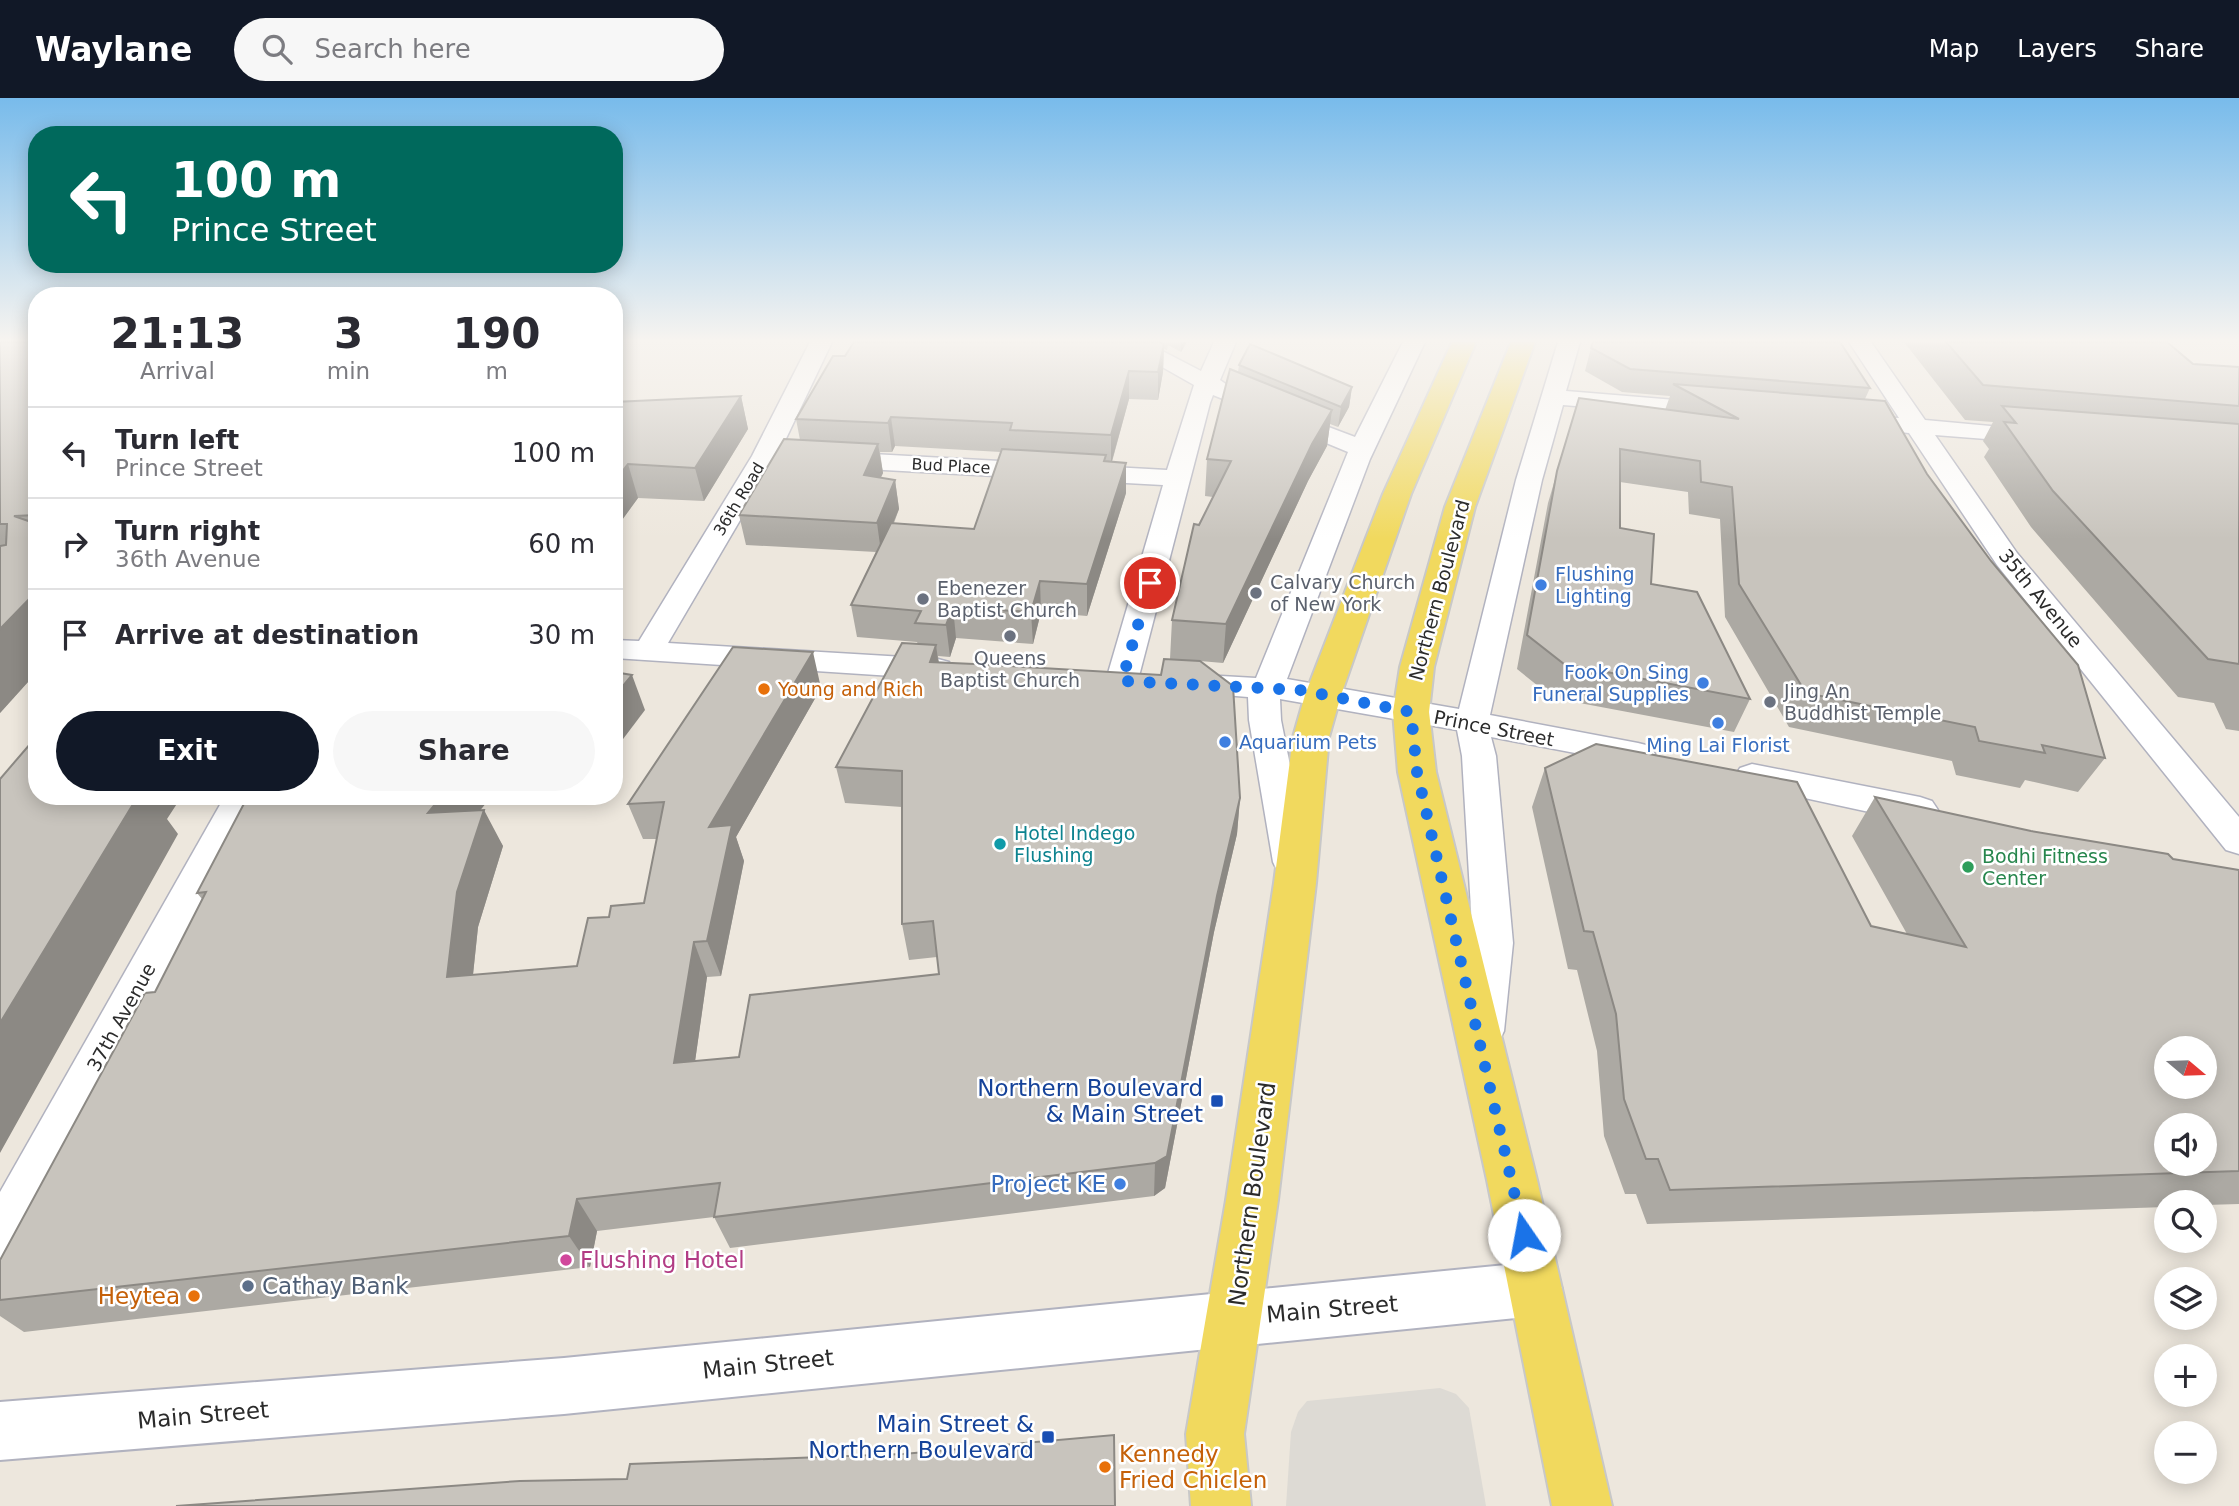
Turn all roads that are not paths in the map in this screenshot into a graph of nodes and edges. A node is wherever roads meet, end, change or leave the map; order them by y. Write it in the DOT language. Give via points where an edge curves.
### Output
graph roads {
  1 [pos="789,408"];
  2 [pos="1197,408"];
  3 [pos="1261,408"];
  4 [pos="1382,408"];
  5 [pos="1434,408"];
  6 [pos="1498,408"];
  7 [pos="1549,408"];
  8 [pos="1682,408"];
  9 [pos="1905,408"];
  10 [pos="1730,412"];
  11 [pos="1824,419"];
  12 [pos="1918,426"];
  13 [pos="2059,438"];
  14 [pos="1362,449"];
  15 [pos="765,456"];
  16 [pos="1179,478"];
  17 [pos="623,650"];
  18 [pos="648,651"];
  19 [pos="961,671"];
  20 [pos="1268,688"];
  21 [pos="1323,695"];
  22 [pos="1411,712"];
  23 [pos="1472,724"];
  24 [pos="1674,760"];
  25 [pos="1715,769"];
  26 [pos="238,805"];
  27 [pos="1945,815"];
  28 [pos="2239,841"];
  29 [pos="1295,883"];
  30 [pos="1481,1052"];
  31 [pos="0,1238"];
  32 [pos="1535,1289"];
  33 [pos="1235,1318"];
  34 [pos="0,1432"];
  35 [pos="1221,1506"];
  36 [pos="1582,1506"];
  1 -- 15 [label="street, 36th Road"];
  2 -- 16 [label="street"];
  3 -- 14 [label="street"];
  4 -- 14 [label="street, Northern Boulevard"];
  5 -- 21 [label="main road, Northern Boulevard" via="1405,472"];
  6 -- 22 [label="main road, Northern Boulevard" via="1468,484 1417,667"];
  7 -- 23 [label="street, Northern Boulevard"];
  8 -- 10 [label="street"];
  9 -- 12 [label="street, 35th Avenue"];
  11 -- 12 [label="street"];
  12 -- 13 [label="street"];
  12 -- 28 [label="street, 35th Avenue" via="2007,559"];
  14 -- 20 [label="street, Northern Boulevard"];
  15 -- 16 [label="street, Bud Place"];
  15 -- 18 [label="street, 36th Road"];
  16 -- 20 [label="street, Prince Street" via="1131,681"];
  17 -- 18 [label="street"];
  18 -- 19 [label="street"];
  20 -- 21 [label="street, Prince Street"];
  20 -- 29 [label="street, Northern Boulevard" via="1265,720"];
  21 -- 22 [label="street, Prince Street"];
  21 -- 29 [label="main road, Northern Boulevard" via="1311,737"];
  22 -- 23 [label="street, Prince Street"];
  22 -- 30 [label="main road, Northern Boulevard" via="1417,772"];
  23 -- 24 [label="street, Prince Street"];
  23 -- 30 [label="street, Northern Boulevard" via="1479,756 1493,943"];
  25 -- 27 [label="street"];
  26 -- 31 [label="street, 37th Avenue"];
  29 -- 33 [label="main road, Northern Boulevard"];
  30 -- 32 [label="main road, Northern Boulevard"];
  32 -- 33 [label="main road, Main Street"];
  32 -- 36 [label="main road, Northern Boulevard"];
  33 -- 34 [label="main road, Main Street" via="564,1386"];
  33 -- 35 [label="main road, Northern Boulevard" via="1214,1434"];
}
